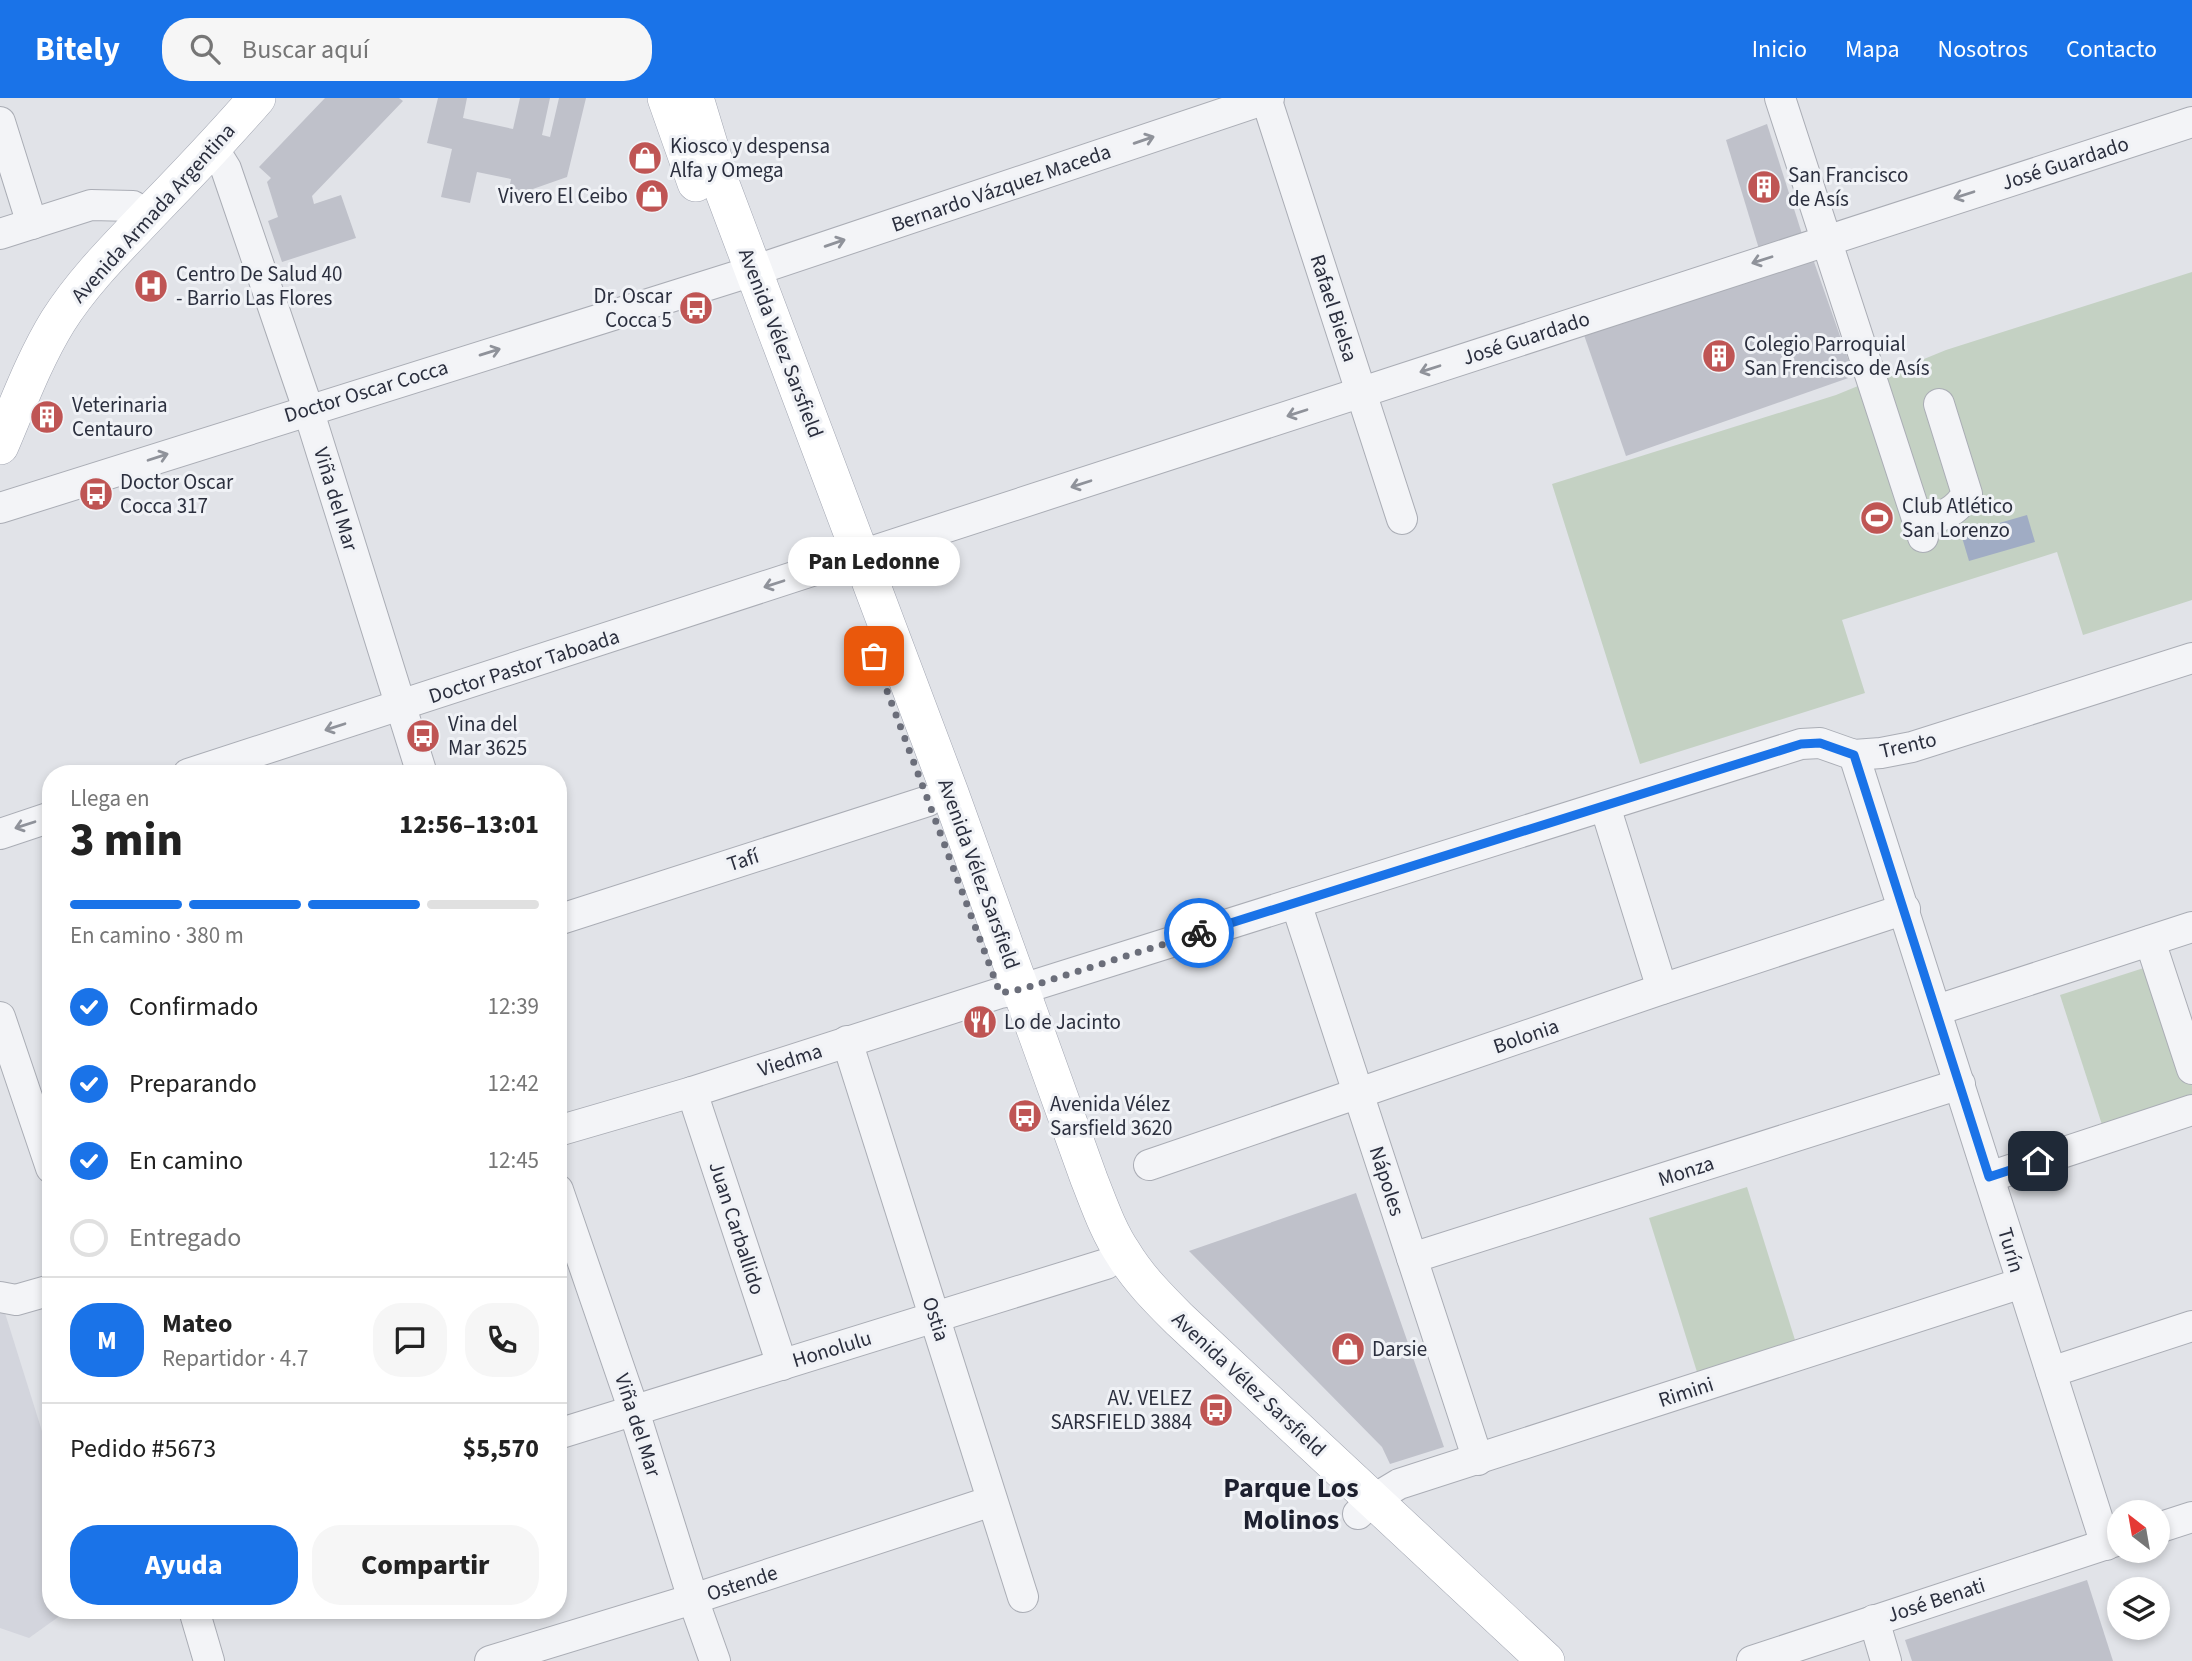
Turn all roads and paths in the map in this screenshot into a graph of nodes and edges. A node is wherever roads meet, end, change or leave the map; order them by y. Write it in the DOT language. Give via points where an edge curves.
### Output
graph roads {
  1 [pos="228,98"];
  2 [pos="257,98"];
  3 [pos="666,98"];
  4 [pos="695,98"];
  5 [pos="1267,98"];
  6 [pos="1780,98"];
  7 [pos="0,122"];
  8 [pos="2192,122"];
  9 [pos="213,148"];
  10 [pos="141,211"];
  11 [pos="32,224"];
  12 [pos="0,234"];
  13 [pos="1827,239"];
  14 [pos="743,274"];
  15 [pos="0,391"];
  16 [pos="1362,392"];
  17 [pos="1939,404"];
  18 [pos="308,409"];
  19 [pos="0,446"];
  20 [pos="0,508"];
  21 [pos="1402,519"];
  22 [pos="850,560"];
  23 [pos="2192,658"];
  24 [pos="400,706"];
  25 [pos="1854,755"];
  26 [pos="216,765"];
  27 [pos="419,765"];
  28 [pos="928,801"];
  29 [pos="1605,806"];
  30 [pos="42,820"];
  31 [pos="0,834"];
  32 [pos="1296,903"];
  33 [pos="1905,909"];
  34 [pos="567,917"];
  35 [pos="2192,927"];
  36 [pos="2150,941"];
  37 [pos="1662,989"];
  38 [pos="1011,991"];
  39 [pos="1937,1010"];
  40 [pos="0,1017"];
  41 [pos="847,1041"];
  42 [pos="2192,1069"];
  43 [pos="1960,1084"];
  44 [pos="39,1090"];
  45 [pos="692,1092"];
  46 [pos="1357,1093"];
  47 [pos="42,1110"];
  48 [pos="2192,1110"];
  49 [pos="567,1128"];
  50 [pos="1149,1165"];
  51 [pos="1989,1177"];
  52 [pos="567,1216"];
  53 [pos="1412,1258"];
  54 [pos="1106,1264"];
  55 [pos="2022,1283"];
  56 [pos="42,1293"];
  57 [pos="0,1297"];
  58 [pos="935,1317"];
  59 [pos="2192,1326"];
  60 [pos="782,1365"];
  61 [pos="2051,1372"];
  62 [pos="634,1411"];
  63 [pos="567,1431"];
  64 [pos="1478,1460"];
  65 [pos="992,1501"];
  66 [pos="1366,1507"];
  67 [pos="2192,1517"];
  68 [pos="2170,1524"];
  69 [pos="2107,1526"];
  70 [pos="2107,1544"];
  71 [pos="1023,1597"];
  72 [pos="693,1599"];
  73 [pos="197,1619"];
  74 [pos="1874,1620"];
  75 [pos="524,1656"];
  76 [pos="209,1661"];
  77 [pos="490,1661"];
  78 [pos="715,1661"];
  79 [pos="1519,1661"];
  80 [pos="1546,1661"];
  81 [pos="1752,1661"];
  82 [pos="1886,1661"];
  1 -- 10 [label="main road, Avenida Armada Argentina"];
  2 -- 9 [label="main road, Avenida Armada Argentina"];
  3 -- 14 [label="main road, Avenida Vélez Sarsfield" via="682,146"];
  4 -- 14 [label="main road, Avenida Vélez Sarsfield"];
  14 -- 5 [label="street, Bernardo Vázquez Maceda, one-way"];
  5 -- 16 [label="street, Rafael Bielsa"];
  6 -- 13 [label="street"];
  7 -- 11 [label="street"];
  8 -- 13 [label="street, José Guardado, one-way"];
  9 -- 10 [label="main road, Avenida Armada Argentina"];
  9 -- 18 [label="street, Viña del Mar" via="226,169"];
  10 -- 11 [label="street" via="90,205"];
  10 -- 15 [label="main road, Avenida Armada Argentina" via="66,283 38,322"];
  10 -- 19 [label="main road, Avenida Armada Argentina" via="58,321"];
  11 -- 12 [label="street"];
  13 -- 16 [label="street, José Guardado, one-way"];
  13 -- 17 [label="street" via="1921,530 1958,508 1967,494"];
  18 -- 14 [label="street, Doctor Oscar Cocca, one-way"];
  14 -- 22 [label="main road, Avenida Vélez Sarsfield"];
  16 -- 21 [label="street, Rafael Bielsa"];
  16 -- 22 [label="street, José Guardado, one-way"];
  20 -- 18 [label="street, Doctor Oscar Cocca, one-way"];
  18 -- 24 [label="street, Viña del Mar"];
  22 -- 24 [label="street, Doctor Pastor Taboada, one-way"];
  22 -- 28 [label="main road, Avenida Vélez Sarsfield"];
  22 -- 38 [label="main road, Avenida Vélez Sarsfield"];
  23 -- 25 [label="street, Trento" via="1912,747"];
  24 -- 26 [label="street, Doctor Pastor Taboada, one-way"];
  24 -- 27 [label="street, Viña del Mar"];
  25 -- 29 [label="street, Trento" via="1820,743 1801,744"];
  25 -- 33 [label="street, Turín"];
  28 -- 34 [label="street, Tafí"];
  28 -- 38 [label="main road, Avenida Vélez Sarsfield"];
  29 -- 32 [label="street, Trento"];
  29 -- 37 [label="street"];
  30 -- 31 [label="street, one-way"];
  32 -- 38 [label="street, Trento"];
  32 -- 46 [label="street, Nápoles"];
  33 -- 37 [label="street, Bolonia"];
  33 -- 39 [label="street, Turín"];
  35 -- 36 [label="street"];
  36 -- 39 [label="street"];
  36 -- 42 [label="street"];
  37 -- 46 [label="street, Bolonia"];
  38 -- 41 [label="street, Viedma"];
  38 -- 54 [label="main road, Avenida Vélez Sarsfield" via="1071,1193"];
  38 -- 66 [label="main road, Avenida Vélez Sarsfield" via="1122,1253 1179,1319"];
  39 -- 43 [label="street, Turín"];
  40 -- 44 [label="street"];
  41 -- 45 [label="street, Viedma"];
  41 -- 58 [label="street, Ostia"];
  43 -- 51 [label="street, Turín"];
  43 -- 53 [label="street, Monza"];
  44 -- 47 [label="street"];
  45 -- 49 [label="street, Viedma"];
  45 -- 60 [label="street, Juan Carballido"];
  46 -- 50 [label="street, Bolonia"];
  46 -- 53 [label="street, Nápoles"];
  48 -- 51 [label="street"];
  51 -- 55 [label="street, Turín"];
  52 -- 62 [label="street, Viña del Mar"];
  53 -- 64 [label="street, Nápoles"];
  54 -- 58 [label="street, Honolulu"];
  54 -- 66 [label="main road, Avenida Vélez Sarsfield" via="1121,1288 1163,1334"];
  55 -- 61 [label="street, Turín"];
  55 -- 64 [label="street, Rimini"];
  56 -- 57 [label="street" via="16,1300"];
  58 -- 60 [label="street, Honolulu"];
  58 -- 65 [label="street, Ostia"];
  59 -- 61 [label="street"];
  60 -- 62 [label="street, Honolulu"];
  61 -- 69 [label="street, Turín"];
  62 -- 63 [label="street, Honolulu"];
  62 -- 72 [label="street, Viña del Mar"];
  64 -- 66 [label="street, Rimini" via="1399,1484"];
  65 -- 71 [label="street, Ostia"];
  65 -- 72 [label="street, Ostende"];
  66 -- 79 [label="main road, Avenida Vélez Sarsfield"];
  66 -- 80 [label="main road, Avenida Vélez Sarsfield"];
  67 -- 68 [label="street"];
  70 -- 74 [label="street, José Benati"];
  72 -- 75 [label="street, Ostende"];
  72 -- 78 [label="street, Viña del Mar"];
  73 -- 76 [label="street"];
  74 -- 81 [label="street, José Benati"];
  74 -- 82 [label="street"];
  75 -- 77 [label="street, Ostende"];
}
